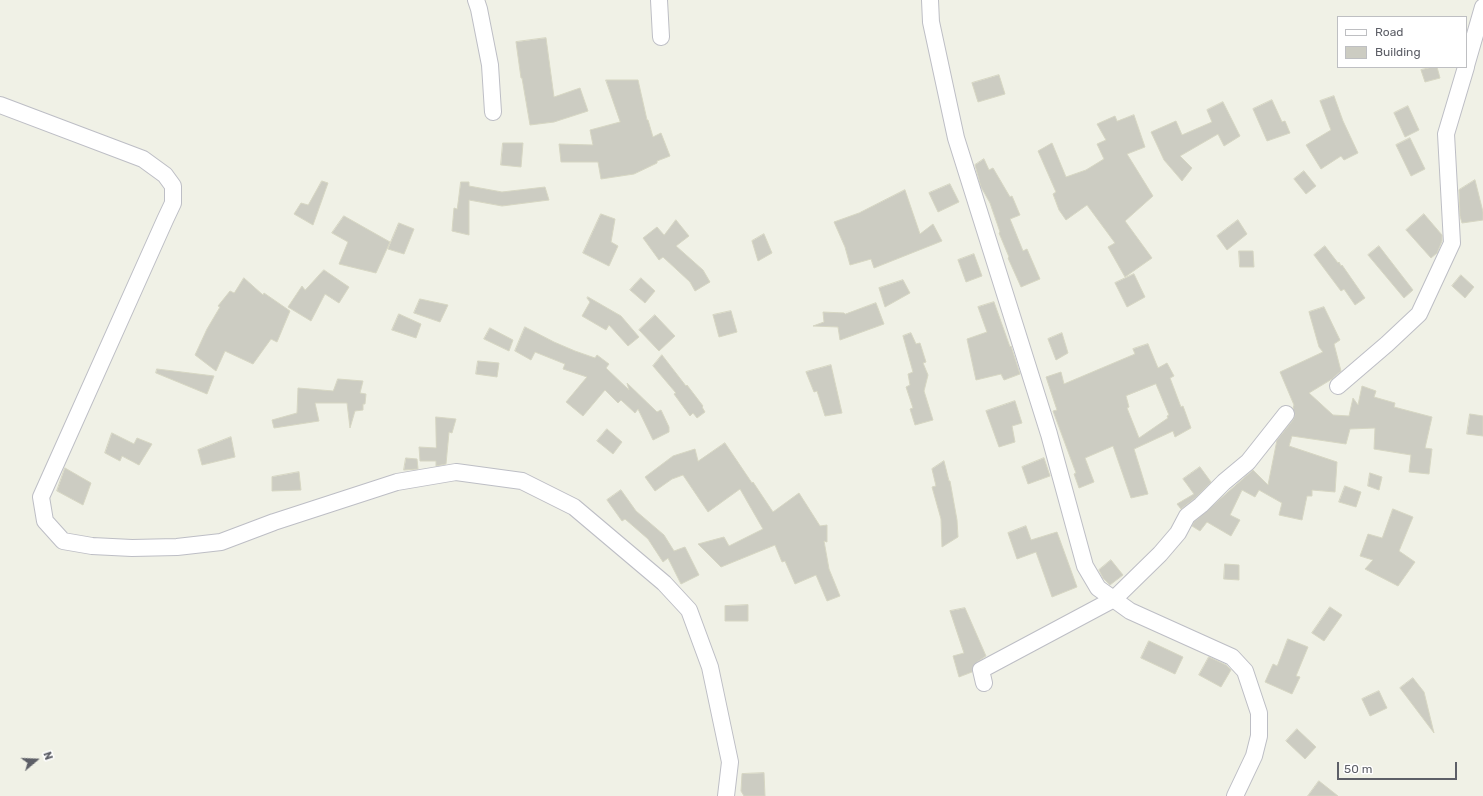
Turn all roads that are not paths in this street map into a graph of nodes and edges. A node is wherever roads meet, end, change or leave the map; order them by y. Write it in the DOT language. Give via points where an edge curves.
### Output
graph roads {
  1 [pos="476,0"];
  2 [pos="659,0"];
  3 [pos="930,0"];
  4 [pos="1483,7"];
  5 [pos="661,37"];
  6 [pos="1467,63"];
  7 [pos="1465,68"];
  8 [pos="0,105"];
  9 [pos="493,112"];
  10 [pos="1338,386"];
  11 [pos="1286,414"];
  12 [pos="1114,599"];
  13 [pos="984,684"];
  14 [pos="726,796"];
  15 [pos="1234,796"];
  1 -- 9 [label="street" via="490,65"];
  2 -- 5 [label="street"];
  3 -- 12 [label="street" via="931,22 956,138 1049,434 1085,566 1098,588"];
  4 -- 6 [label="street"];
  7 -- 10 [label="street" via="1446,134 1452,243 1419,314"];
  8 -- 14 [label="street" via="143,159 165,175 173,186 173,203 168,215 41,497 45,522 63,541 92,546 132,548 177,547 221,542 397,482 456,472 522,481 574,507 664,583 689,610 710,667 730,762"];
  11 -- 12 [label="street" via="1248,462 1187,516 1178,533 1160,554"];
  12 -- 13 [label="street" via="981,670"];
  12 -- 15 [label="street" via="1130,611 1232,657 1245,671 1259,713 1260,736 1254,756"];
}
